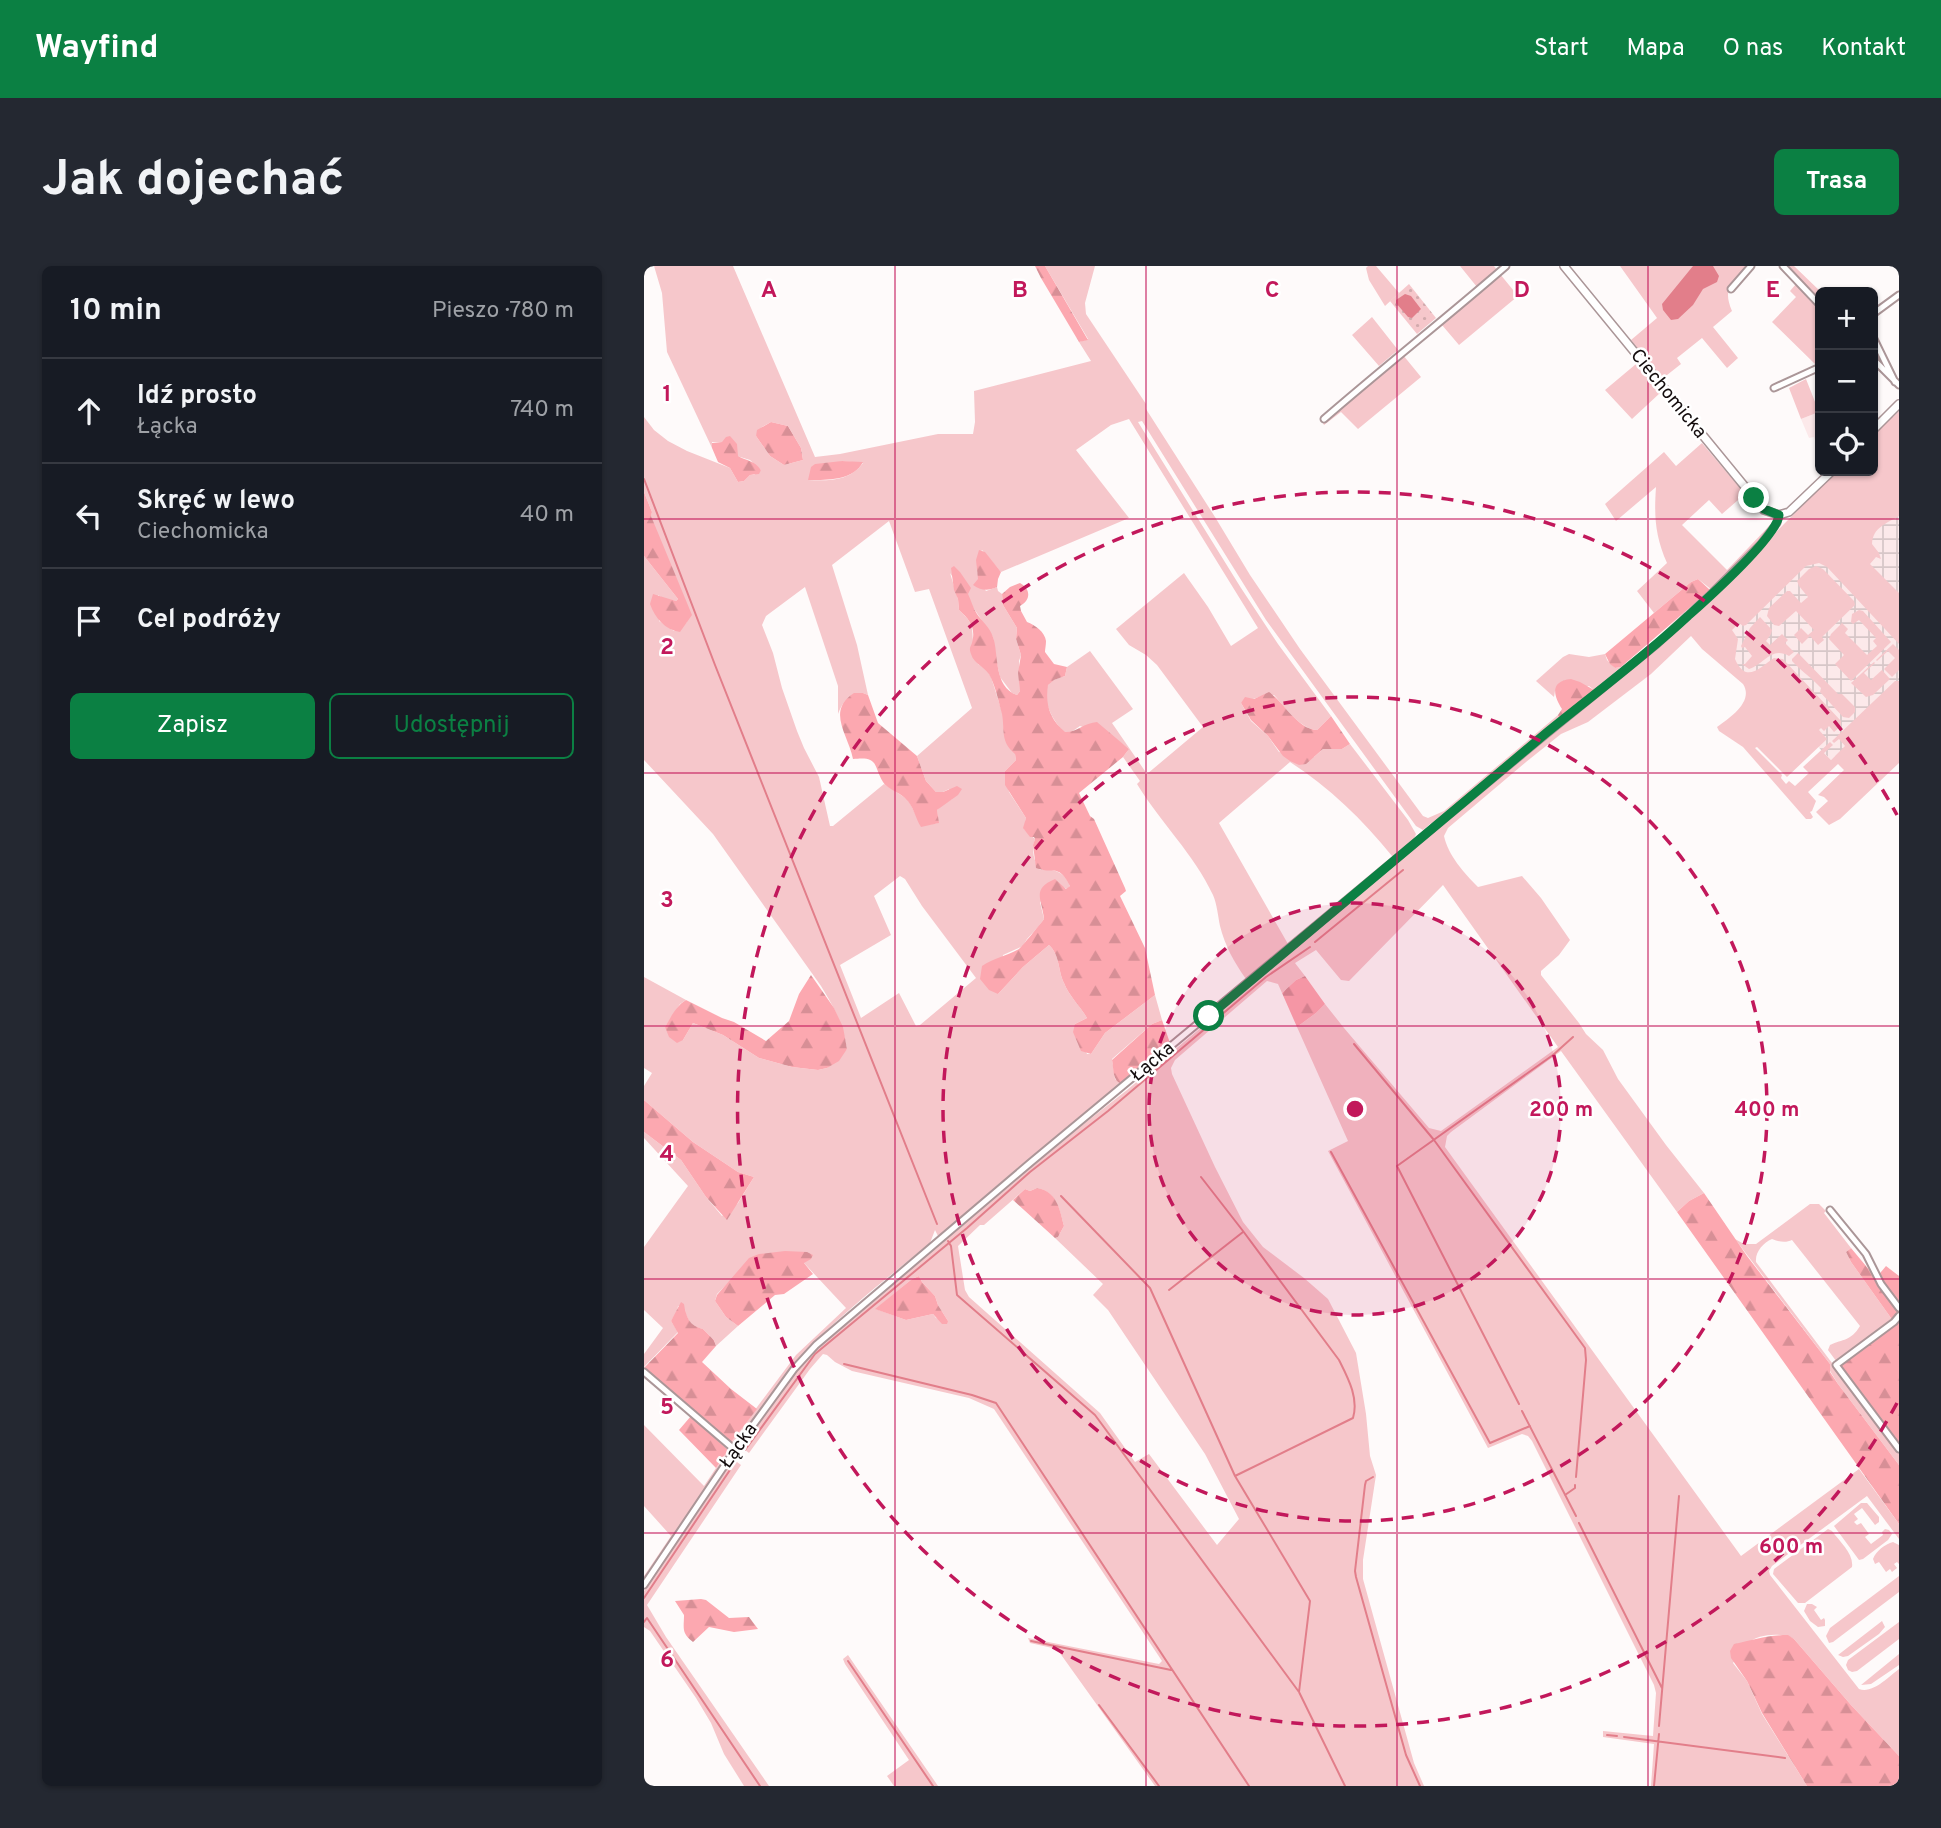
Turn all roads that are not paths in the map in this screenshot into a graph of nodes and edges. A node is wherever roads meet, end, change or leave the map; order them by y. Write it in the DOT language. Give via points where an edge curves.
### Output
graph roads {
  1 [pos="1506,266"];
  2 [pos="1564,266"];
  3 [pos="1751,266"];
  4 [pos="1783,266"];
  5 [pos="1731,289"];
  6 [pos="1899,295"];
  7 [pos="1815,299"];
  8 [pos="1878,310"];
  9 [pos="1878,347"];
  10 [pos="1878,364"];
  11 [pos="1815,369"];
  12 [pos="1897,384"];
  13 [pos="1774,388"];
  14 [pos="1899,404"];
  15 [pos="1324,419"];
  16 [pos="1878,425"];
  17 [pos="1827,476"];
  18 [pos="1779,515"];
  19 [pos="1830,1210"];
  20 [pos="1899,1308"];
  21 [pos="1899,1317"];
  22 [pos="644,1371"];
  23 [pos="735,1450"];
  24 [pos="1899,1450"];
  25 [pos="644,1585"];
  1 -- 15 [label="street"];
  2 -- 18 [label="street, Ciechomicka" via="1760,506"];
  3 -- 5 [label="street"];
  4 -- 7 [label="street"];
  6 -- 8 [label="street"];
  9 -- 12 [label="street"];
  10 -- 12 [label="street"];
  11 -- 13 [label="street"];
  14 -- 16 [label="street"];
  17 -- 18 [label="street, Łącka" via="1791,510"];
  18 -- 23 [label="street, Łącka" via="1761,544 1657,644 816,1345"];
  19 -- 20 [label="street" via="1866,1254"];
  21 -- 24 [label="street" via="1836,1365"];
  22 -- 23 [label="street"];
  23 -- 25 [label="street, Łącka"];
}
